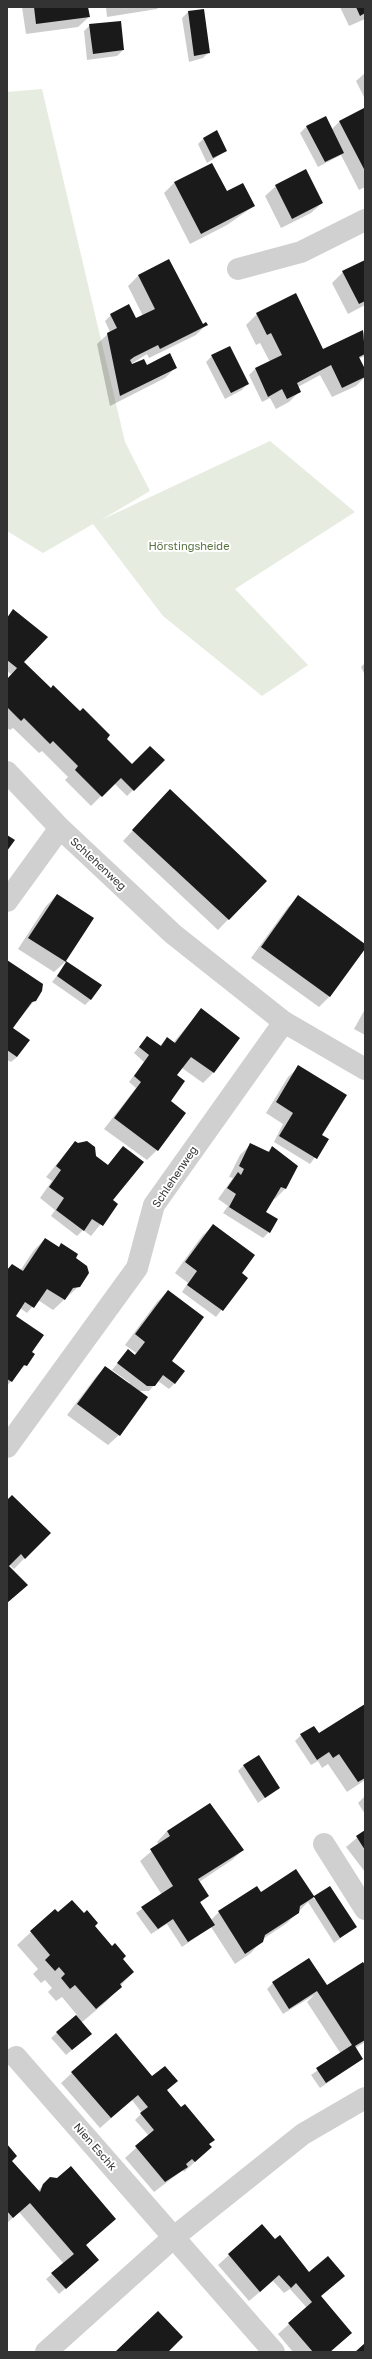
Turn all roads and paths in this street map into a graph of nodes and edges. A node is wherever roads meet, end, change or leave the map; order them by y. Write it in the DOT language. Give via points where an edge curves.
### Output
graph roads {
  1 [pos="365,220"];
  2 [pos="238,269"];
  3 [pos="7,772"];
  4 [pos="60,828"];
  5 [pos="7,901"];
  6 [pos="284,1022"];
  7 [pos="365,1069"];
  8 [pos="11,1443"];
  9 [pos="324,1844"];
  10 [pos="365,1908"];
  11 [pos="16,2057"];
  12 [pos="365,2098"];
  13 [pos="174,2236"];
  14 [pos="46,2352"];
  15 [pos="274,2352"];
  1 -- 2 [label="street" via="301,252"];
  3 -- 4 [label="street, Schlehenweg"];
  4 -- 5 [label="street, Schlehenweg"];
  4 -- 6 [label="street, Schlehenweg" via="173,934"];
  6 -- 7 [label="street, Schlehenweg"];
  6 -- 8 [label="street, Schlehenweg" via="154,1205 137,1268"];
  9 -- 10 [label="street"];
  11 -- 13 [label="street, Nien Eschk"];
  12 -- 13 [label="street" via="303,2134"];
  13 -- 14 [label="street"];
  13 -- 15 [label="street, Nien Eschk"];
}
